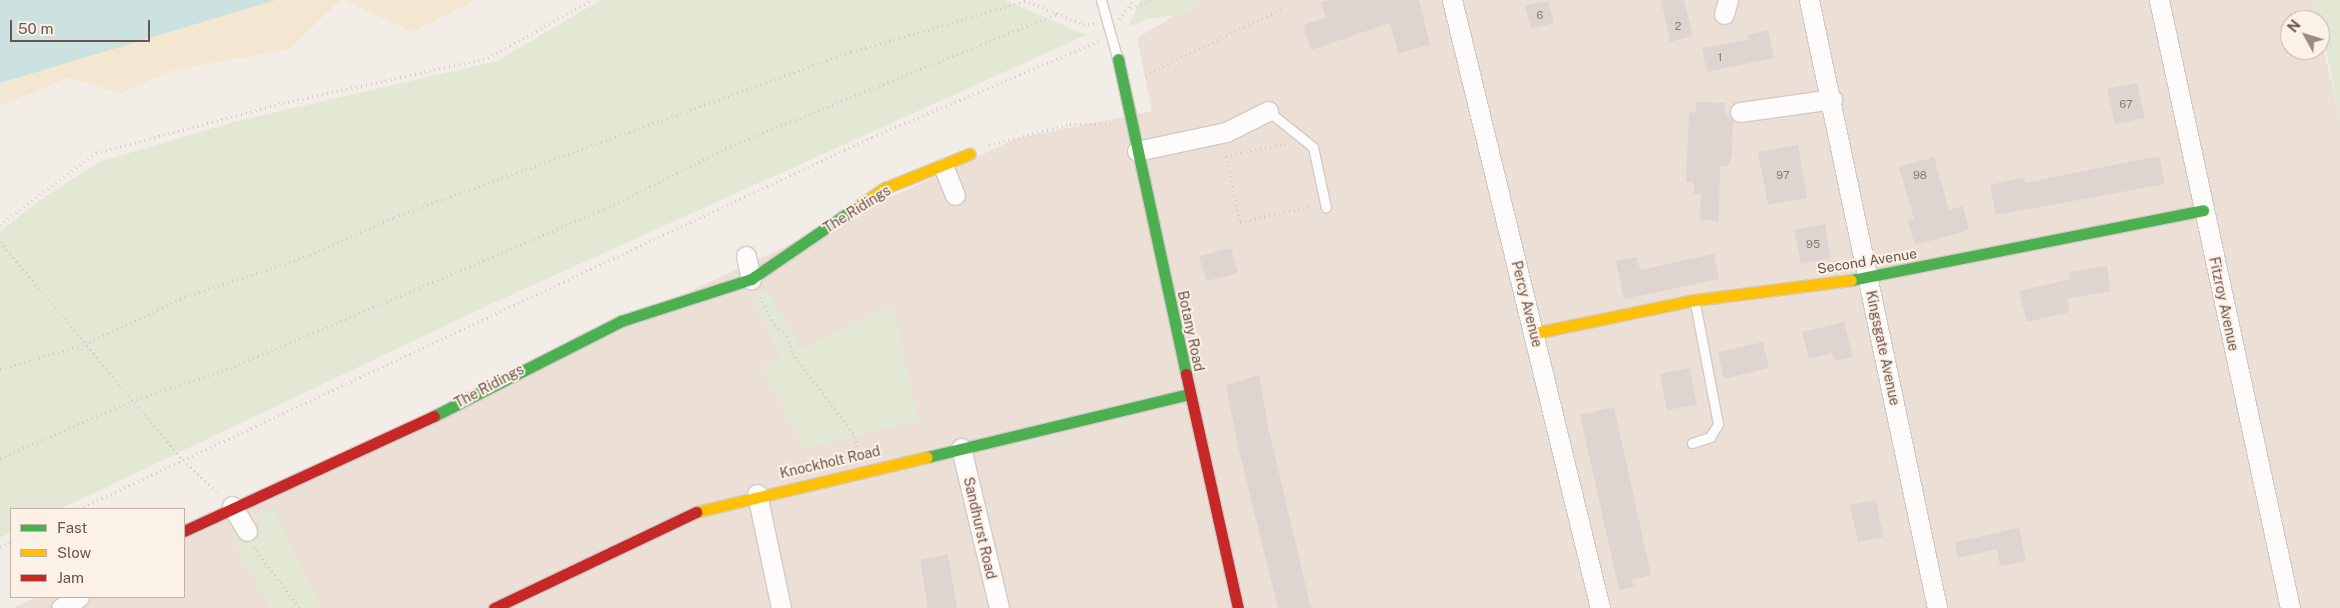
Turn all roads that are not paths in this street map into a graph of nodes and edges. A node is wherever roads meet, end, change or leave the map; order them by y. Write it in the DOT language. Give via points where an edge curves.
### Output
graph roads {
  1 [pos="1101,0"];
  2 [pos="1452,0"];
  3 [pos="1809,0"];
  4 [pos="2159,0"];
  5 [pos="1118,59"];
  6 [pos="1832,99"];
  7 [pos="1268,111"];
  8 [pos="1740,112"];
  9 [pos="1137,151"];
  10 [pos="969,154"];
  11 [pos="944,168"];
  12 [pos="955,195"];
  13 [pos="1322,207"];
  14 [pos="2203,210"];
  15 [pos="746,256"];
  16 [pos="1868,278"];
  17 [pos="751,279"];
  18 [pos="1695,300"];
  19 [pos="1534,333"];
  20 [pos="1190,394"];
  21 [pos="1692,442"];
  22 [pos="961,448"];
  23 [pos="757,494"];
  24 [pos="232,506"];
  25 [pos="185,530"];
  26 [pos="247,531"];
  27 [pos="76,598"];
  28 [pos="60,604"];
  29 [pos="494,608"];
  30 [pos="781,608"];
  31 [pos="999,608"];
  32 [pos="1238,608"];
  33 [pos="1600,608"];
  34 [pos="1938,608"];
  35 [pos="2290,608"];
  1 -- 5 [label="lane" via="1104,24"];
  2 -- 19 [label="street, Percy Avenue"];
  3 -- 6 [label="street, Kingsgate Avenue"];
  4 -- 14 [label="street, Fitzroy Avenue"];
  5 -- 9 [label="street, Botany Road" via="1135,123"];
  6 -- 8 [label="street"];
  6 -- 16 [label="street, Kingsgate Avenue"];
  7 -- 9 [label="street" via="1226,132"];
  7 -- 13 [label="lane" via="1313,147"];
  9 -- 20 [label="street, Botany Road"];
  10 -- 11 [label="street, The Ridings"];
  11 -- 12 [label="street"];
  11 -- 17 [label="street, The Ridings" via="885,188"];
  14 -- 16 [label="street, Second Avenue"];
  14 -- 35 [label="street, Fitzroy Avenue"];
  15 -- 17 [label="street"];
  16 -- 18 [label="street, Second Avenue"];
  16 -- 34 [label="street, Kingsgate Avenue"];
  17 -- 24 [label="street, The Ridings" via="621,321 395,436"];
  18 -- 19 [label="street, Second Avenue"];
  18 -- 21 [label="lane" via="1718,424 1710,437"];
  19 -- 33 [label="street, Percy Avenue"];
  20 -- 22 [label="street, Knockholt Road"];
  20 -- 32 [label="street, Botany Road"];
  22 -- 23 [label="street, Knockholt Road"];
  22 -- 31 [label="street, Sandhurst Road"];
  23 -- 29 [label="street, Knockholt Road" via="683,515"];
  23 -- 30 [label="street"];
  24 -- 25 [label="street, The Ridings"];
  24 -- 26 [label="street"];
  27 -- 28 [label="street"];
}
